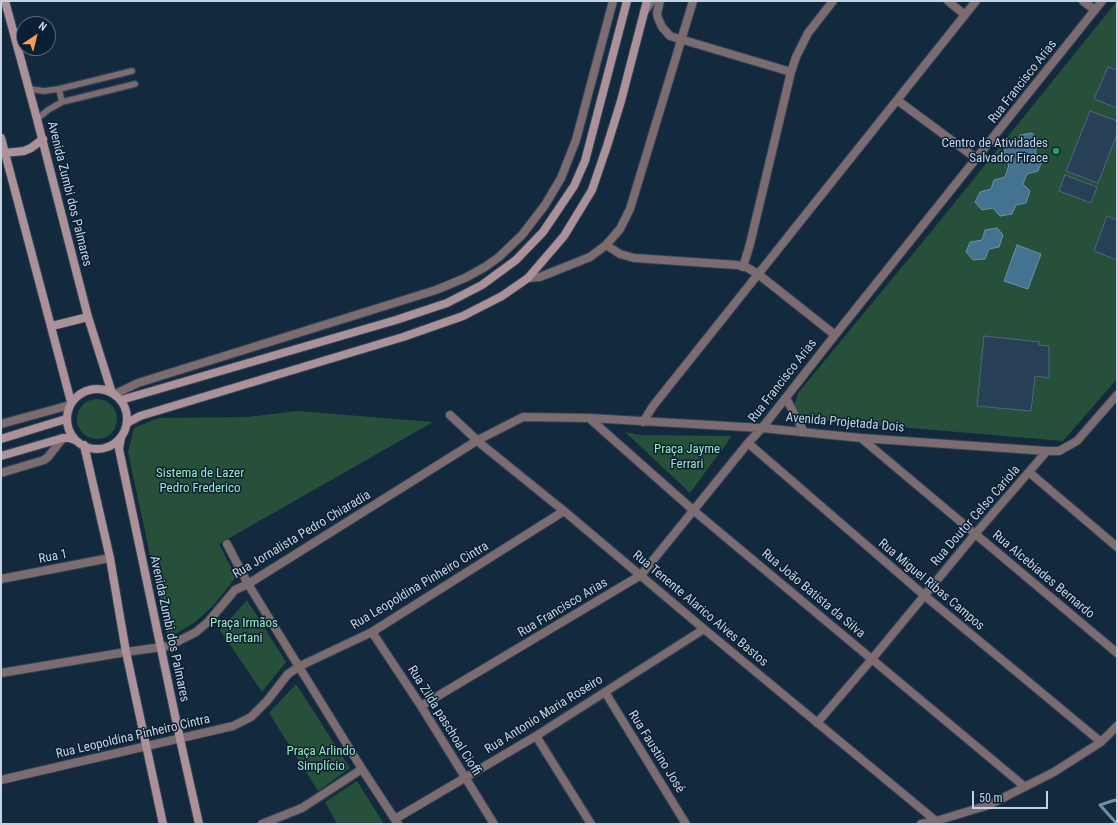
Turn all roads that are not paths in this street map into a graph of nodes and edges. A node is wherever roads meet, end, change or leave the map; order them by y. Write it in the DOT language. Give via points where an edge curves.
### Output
graph roads {
  1 [pos="5,1"];
  2 [pos="613,1"];
  3 [pos="627,1"];
  4 [pos="647,1"];
  5 [pos="652,1"];
  6 [pos="660,1"];
  7 [pos="693,1"];
  8 [pos="833,1"];
  9 [pos="948,1"];
  10 [pos="976,1"];
  11 [pos="1083,1"];
  12 [pos="1102,1"];
  13 [pos="1095,10"];
  14 [pos="644,12"];
  15 [pos="965,15"];
  16 [pos="682,40"];
  17 [pos="132,71"];
  18 [pos="791,72"];
  19 [pos="135,84"];
  20 [pos="29,89"];
  21 [pos="60,89"];
  22 [pos="897,100"];
  23 [pos="62,102"];
  24 [pos="37,119"];
  25 [pos="1,138"];
  26 [pos="43,139"];
  27 [pos="5,153"];
  28 [pos="977,159"];
  29 [pos="606,245"];
  30 [pos="743,267"];
  31 [pos="758,274"];
  32 [pos="528,278"];
  33 [pos="88,317"];
  34 [pos="52,326"];
  35 [pos="835,335"];
  36 [pos="1117,395"];
  37 [pos="116,396"];
  38 [pos="786,398"];
  39 [pos="71,403"];
  40 [pos="450,415"];
  41 [pos="589,418"];
  42 [pos="66,419"];
  43 [pos="643,422"];
  44 [pos="127,423"];
  45 [pos="1,424"];
  46 [pos="762,428"];
  47 [pos="804,432"];
  48 [pos="63,438"];
  49 [pos="121,438"];
  50 [pos="861,438"];
  51 [pos="1,439"];
  52 [pos="478,440"];
  53 [pos="76,441"];
  54 [pos="748,443"];
  55 [pos="84,445"];
  56 [pos="1048,451"];
  57 [pos="1,456"];
  58 [pos="1,473"];
  59 [pos="1030,473"];
  60 [pos="693,510"];
  61 [pos="564,511"];
  62 [pos="976,533"];
  63 [pos="227,544"];
  64 [pos="1117,547"];
  65 [pos="110,558"];
  66 [pos="641,576"];
  67 [pos="1,579"];
  68 [pos="248,584"];
  69 [pos="925,596"];
  70 [pos="704,629"];
  71 [pos="372,632"];
  72 [pos="161,646"];
  73 [pos="126,652"];
  74 [pos="1117,653"];
  75 [pos="872,659"];
  76 [pos="300,666"];
  77 [pos="1,673"];
  78 [pos="605,692"];
  79 [pos="421,706"];
  80 [pos="817,723"];
  81 [pos="1117,726"];
  82 [pos="536,736"];
  83 [pos="180,739"];
  84 [pos="1100,742"];
  85 [pos="146,746"];
  86 [pos="362,769"];
  87 [pos="465,777"];
  88 [pos="1,780"];
  89 [pos="1025,786"];
  90 [pos="396,821"];
  91 [pos="936,821"];
  92 [pos="163,824"];
  93 [pos="199,824"];
  94 [pos="262,824"];
  95 [pos="494,824"];
  96 [pos="591,824"];
  97 [pos="686,824"];
  98 [pos="921,824"];
  1 -- 20 [label="main road, Avenida Zumbi dos Palmares"];
  2 -- 37 [label="street" via="576,140 561,178 545,205 522,235 499,257 465,278 436,290 138,383"];
  3 -- 37 [label="main road" via="585,161 574,186 543,232 516,260 482,285 447,303 396,320"];
  4 -- 14 [label="main road"];
  5 -- 14 [label="street"];
  6 -- 16 [label="street" via="657,13 659,23 670,36"];
  7 -- 16 [label="street"];
  8 -- 18 [label="street" via="808,33"];
  9 -- 15 [label="street"];
  10 -- 15 [label="street"];
  11 -- 13 [label="street"];
  12 -- 13 [label="street, Rua Francisco Arias"];
  13 -- 28 [label="street, Rua Francisco Arias"];
  14 -- 32 [label="main road" via="621,101 592,190 564,236"];
  15 -- 22 [label="street"];
  16 -- 18 [label="street"];
  16 -- 29 [label="street" via="630,208 620,229"];
  17 -- 21 [label="lane"];
  18 -- 30 [label="street"];
  19 -- 23 [label="lane"];
  20 -- 21 [label="lane"];
  20 -- 24 [label="main road, Avenida Zumbi dos Palmares"];
  21 -- 23 [label="lane"];
  22 -- 28 [label="street"];
  22 -- 31 [label="street"];
  23 -- 24 [label="lane"];
  24 -- 26 [label="main road, Avenida Zumbi dos Palmares"];
  25 -- 27 [label="main road"];
  26 -- 27 [label="main road" via="24,151"];
  26 -- 33 [label="main road, Avenida Zumbi dos Palmares"];
  27 -- 34 [label="main road"];
  28 -- 35 [label="street, Rua Francisco Arias"];
  29 -- 30 [label="street" via="620,254 634,258"];
  29 -- 32 [label="street" via="590,257 540,277"];
  30 -- 31 [label="street"];
  31 -- 35 [label="street"];
  31 -- 43 [label="street"];
  32 -- 44 [label="main road" via="502,296 455,318 403,337 140,416"];
  33 -- 34 [label="main road"];
  33 -- 37 [label="main road, Avenida Zumbi dos Palmares"];
  34 -- 39 [label="main road"];
  35 -- 38 [label="street, Rua Francisco Arias"];
  36 -- 56 [label="street" via="1077,441 1059,451"];
  37 -- 39 [label="main road" via="101,388 94,388 80,394"];
  37 -- 44 [label="main road" via="125,408"];
  38 -- 46 [label="street, Rua Francisco Arias"];
  38 -- 47 [label="street"];
  39 -- 42 [label="main road"];
  39 -- 45 [label="street"];
  40 -- 52 [label="street, Rua Tenente Alarico Alves Bastos"];
  41 -- 43 [label="street, Avenida Projetada Dois"];
  41 -- 52 [label="street, Avenida Projetada Dois" via="523,417"];
  41 -- 60 [label="street, Rua João Batista da Silva"];
  42 -- 51 [label="main road"];
  42 -- 53 [label="main road"];
  43 -- 46 [label="street, Avenida Projetada Dois"];
  44 -- 49 [label="main road"];
  46 -- 47 [label="street, Avenida Projetada Dois"];
  46 -- 54 [label="street, Rua Francisco Arias"];
  47 -- 50 [label="street, Avenida Projetada Dois"];
  48 -- 53 [label="main road"];
  48 -- 57 [label="main road"];
  48 -- 58 [label="street" via="48,458"];
  49 -- 55 [label="main road" via="100,449 91,449"];
  49 -- 72 [label="main road, Avenida Zumbi dos Palmares" via="119,449"];
  50 -- 56 [label="street, Avenida Projetada Dois"];
  50 -- 62 [label="street, Rua Alcebiades Bernardo"];
  52 -- 61 [label="street, Rua Tenente Alarico Alves Bastos"];
  52 -- 68 [label="street, Rua Jornalista Pedro Chiaradia"];
  53 -- 55 [label="main road"];
  54 -- 60 [label="street, Rua Francisco Arias"];
  54 -- 69 [label="street, Rua Miguel Ribas Campos"];
  55 -- 65 [label="main road"];
  56 -- 59 [label="street, Rua Doutor Celso Cariola"];
  59 -- 62 [label="street, Rua Doutor Celso Cariola"];
  59 -- 64 [label="street"];
  60 -- 66 [label="street, Rua Francisco Arias"];
  60 -- 75 [label="street, Rua João Batista da Silva"];
  61 -- 66 [label="street, Rua Tenente Alarico Alves Bastos"];
  61 -- 71 [label="street, Rua Leopoldina Pinheiro Cintra"];
  62 -- 69 [label="street, Rua Doutor Celso Cariola"];
  62 -- 74 [label="street, Rua Alcebiades Bernardo"];
  63 -- 68 [label="street"];
  65 -- 67 [label="street, Rua 1"];
  65 -- 73 [label="main road"];
  66 -- 70 [label="street, Rua Tenente Alarico Alves Bastos"];
  66 -- 79 [label="street, Rua Francisco Arias"];
  68 -- 72 [label="street, Rua Jornalista Pedro Chiaradia" via="235,590 196,632 169,646"];
  68 -- 76 [label="street"];
  69 -- 75 [label="street, Rua Doutor Celso Cariola"];
  69 -- 84 [label="street, Rua Miguel Ribas Campos"];
  70 -- 78 [label="street, Rua Antonio Maria Roseiro"];
  70 -- 80 [label="street, Rua Tenente Alarico Alves Bastos"];
  71 -- 76 [label="street, Rua Leopoldina Pinheiro Cintra"];
  71 -- 79 [label="street, Rua Zilda paschoal Cioffi"];
  72 -- 73 [label="street, Rua Jornalista Pedro Chiaradia"];
  72 -- 83 [label="main road, Avenida Zumbi dos Palmares"];
  73 -- 77 [label="street, Rua Jornalista Pedro Chiaradia"];
  73 -- 85 [label="main road"];
  75 -- 80 [label="street, Rua Doutor Celso Cariola"];
  75 -- 89 [label="street, Rua João Batista da Silva"];
  76 -- 83 [label="street, Rua Leopoldina Pinheiro Cintra" via="288,674 251,717 233,726"];
  76 -- 86 [label="street"];
  78 -- 82 [label="street, Rua Antonio Maria Roseiro"];
  78 -- 97 [label="street, Rua Faustino José"];
  79 -- 87 [label="street, Rua Zilda paschoal Cioffi"];
  80 -- 91 [label="street, Rua Tenente Alarico Alves Bastos"];
  81 -- 84 [label="street"];
  82 -- 87 [label="street, Rua Antonio Maria Roseiro"];
  82 -- 96 [label="street"];
  83 -- 85 [label="street, Rua Leopoldina Pinheiro Cintra"];
  83 -- 93 [label="main road, Avenida Zumbi dos Palmares"];
  84 -- 89 [label="street" via="1054,772"];
  85 -- 88 [label="street, Rua Leopoldina Pinheiro Cintra"];
  85 -- 92 [label="main road"];
  86 -- 90 [label="street"];
  86 -- 94 [label="street" via="302,808"];
  87 -- 90 [label="street, Rua Antonio Maria Roseiro"];
  87 -- 95 [label="street, Rua Zilda paschoal Cioffi"];
  89 -- 91 [label="street" via="989,805"];
  91 -- 98 [label="street"];
}
